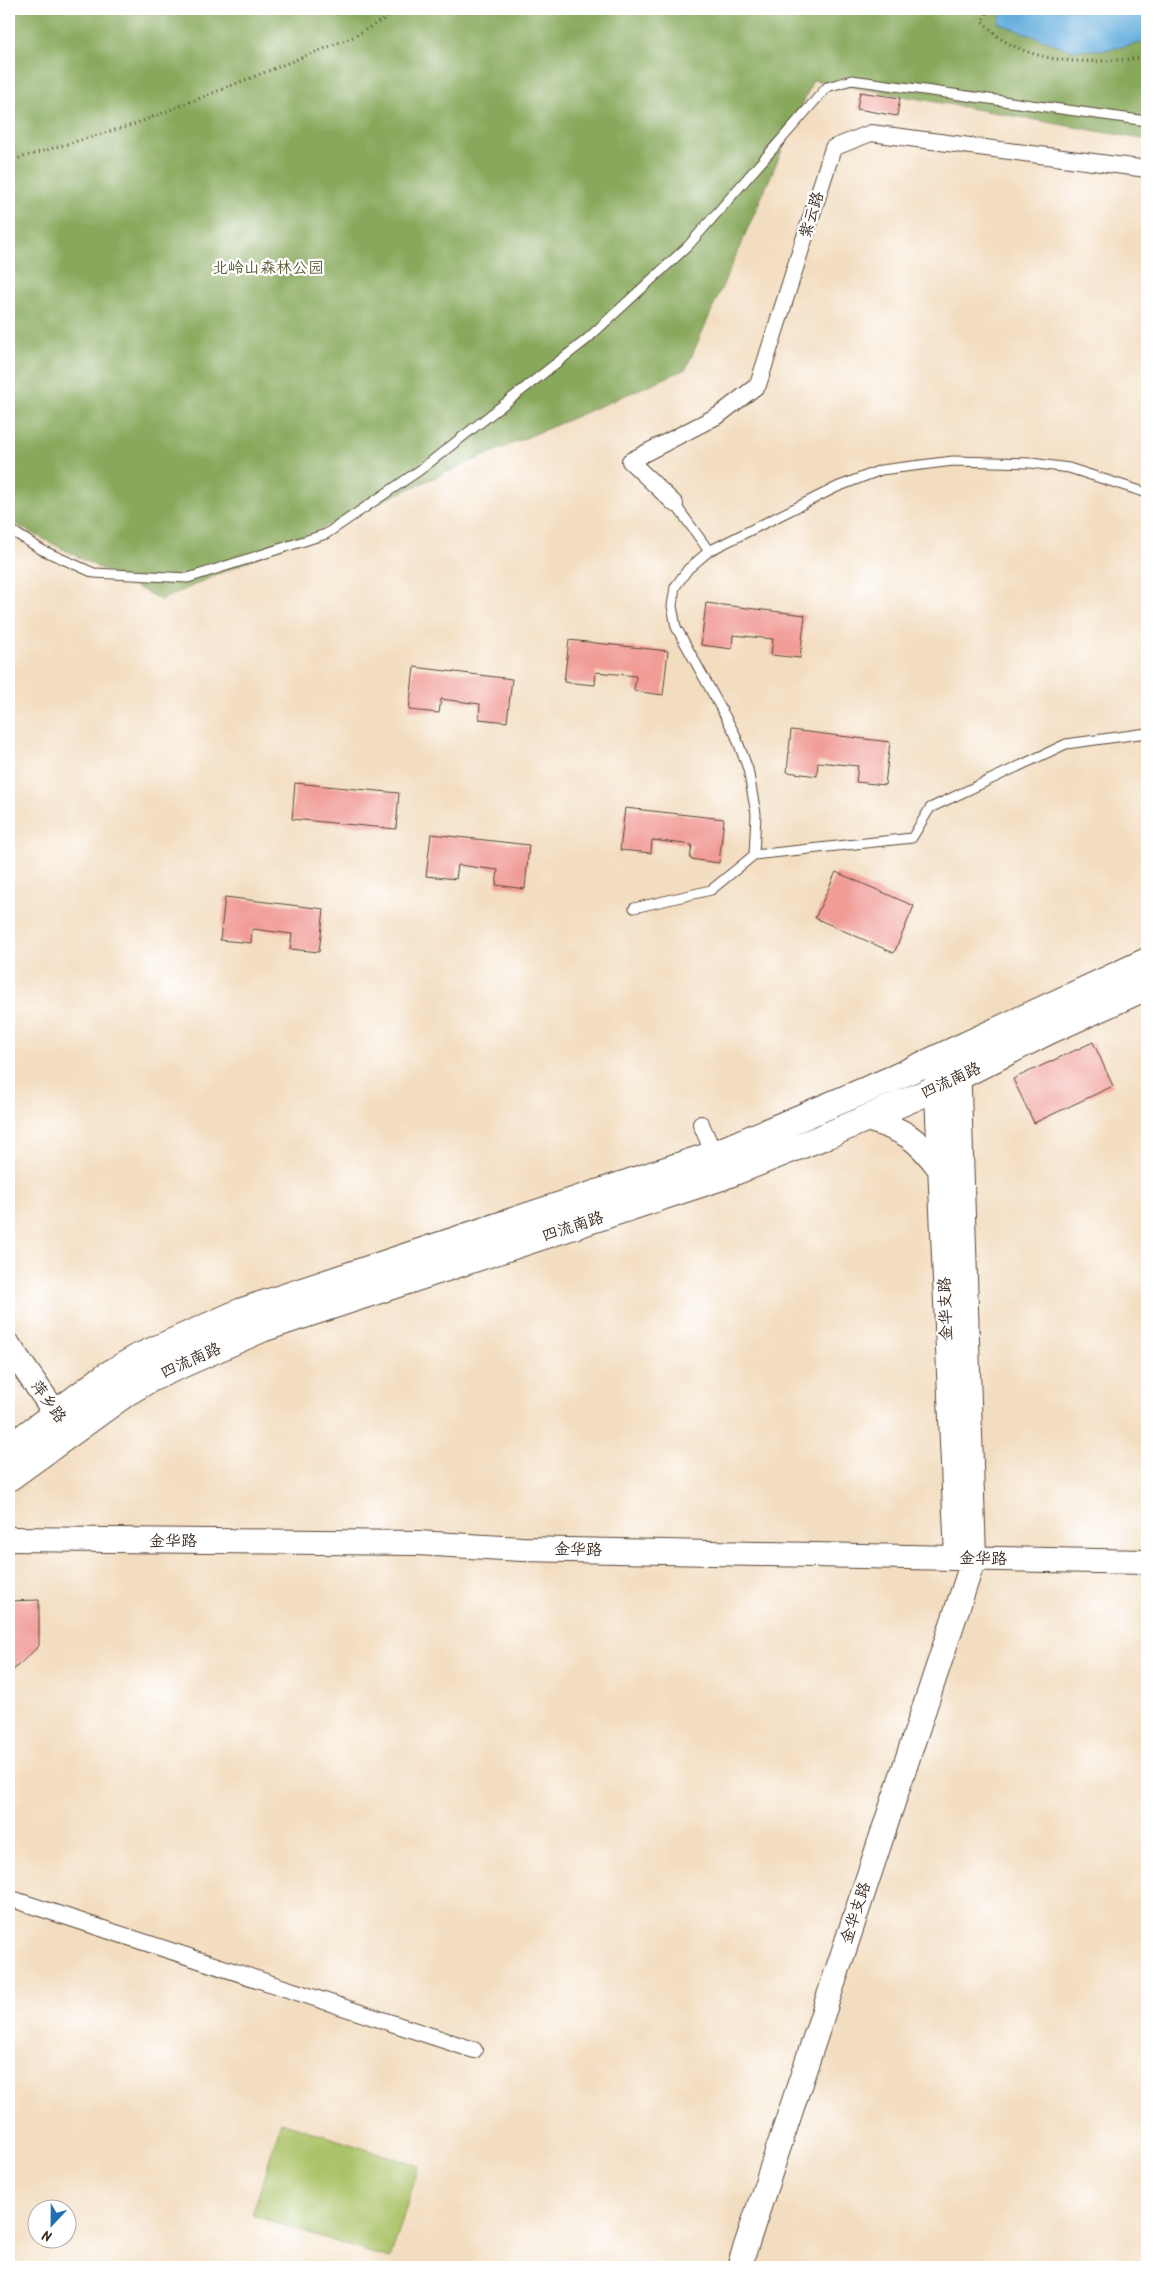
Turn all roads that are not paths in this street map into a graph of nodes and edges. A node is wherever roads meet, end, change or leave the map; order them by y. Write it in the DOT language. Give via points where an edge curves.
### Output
graph roads {
  1 [pos="1147,121"];
  2 [pos="1147,169"];
  3 [pos="1147,493"];
  4 [pos="675,504"];
  5 [pos="9,529"];
  6 [pos="709,551"];
  7 [pos="1147,733"];
  8 [pos="754,855"];
  9 [pos="634,908"];
  10 [pos="1147,962"];
  11 [pos="1147,987"];
  12 [pos="947,1054"];
  13 [pos="948,1083"];
  14 [pos="866,1119"];
  15 [pos="701,1124"];
  16 [pos="718,1165"];
  17 [pos="940,1169"];
  18 [pos="9,1346"];
  19 [pos="63,1423"];
  20 [pos="9,1448"];
  21 [pos="9,1478"];
  22 [pos="9,1539"];
  23 [pos="966,1558"];
  24 [pos="1147,1562"];
  25 [pos="9,1898"];
  26 [pos="474,2050"];
  27 [pos="739,2267"];
  1 -- 5 [label="lane" via="852,80 827,87 688,246 586,340 420,470 326,534 188,578 94,573 42,550"];
  2 -- 4 [label="street, 紫云路" via="871,134 833,148 758,385 719,415 630,460"];
  3 -- 6 [label="lane" via="1070,468 1031,463 953,462 881,470 837,487"];
  4 -- 6 [label="lane"];
  6 -- 8 [label="lane" via="688,569 675,587 672,606 676,627 735,734 748,769 756,814"];
  7 -- 8 [label="lane" via="1066,744 930,808 912,838"];
  8 -- 9 [label="lane" via="711,890"];
  10 -- 12 [label="main road, 四流南路"];
  11 -- 13 [label="main road, 四流南路" via="1047,1032"];
  12 -- 13 [label="street"];
  12 -- 16 [label="main road, 四流南路" via="826,1108"];
  13 -- 14 [label="main road, 四流南路"];
  13 -- 17 [label="street, 金华支路"];
  13 -- 23 [label="street"];
  14 -- 16 [label="main road, 四流南路"];
  14 -- 17 [label="street" via="914,1138"];
  15 -- 16 [label="street"];
  16 -- 19 [label="main road, 四流南路" via="242,1311 138,1357 107,1375"];
  17 -- 23 [label="street, 金华支路"];
  18 -- 19 [label="street, 萍乡路"];
  19 -- 20 [label="main road, 四流南路"];
  19 -- 21 [label="main road, 四流南路"];
  22 -- 23 [label="street, 金华路" via="417,1543 522,1549"];
  23 -- 24 [label="street, 金华路"];
  23 -- 27 [label="street, 金华支路"];
  25 -- 26 [label="street"];
}
